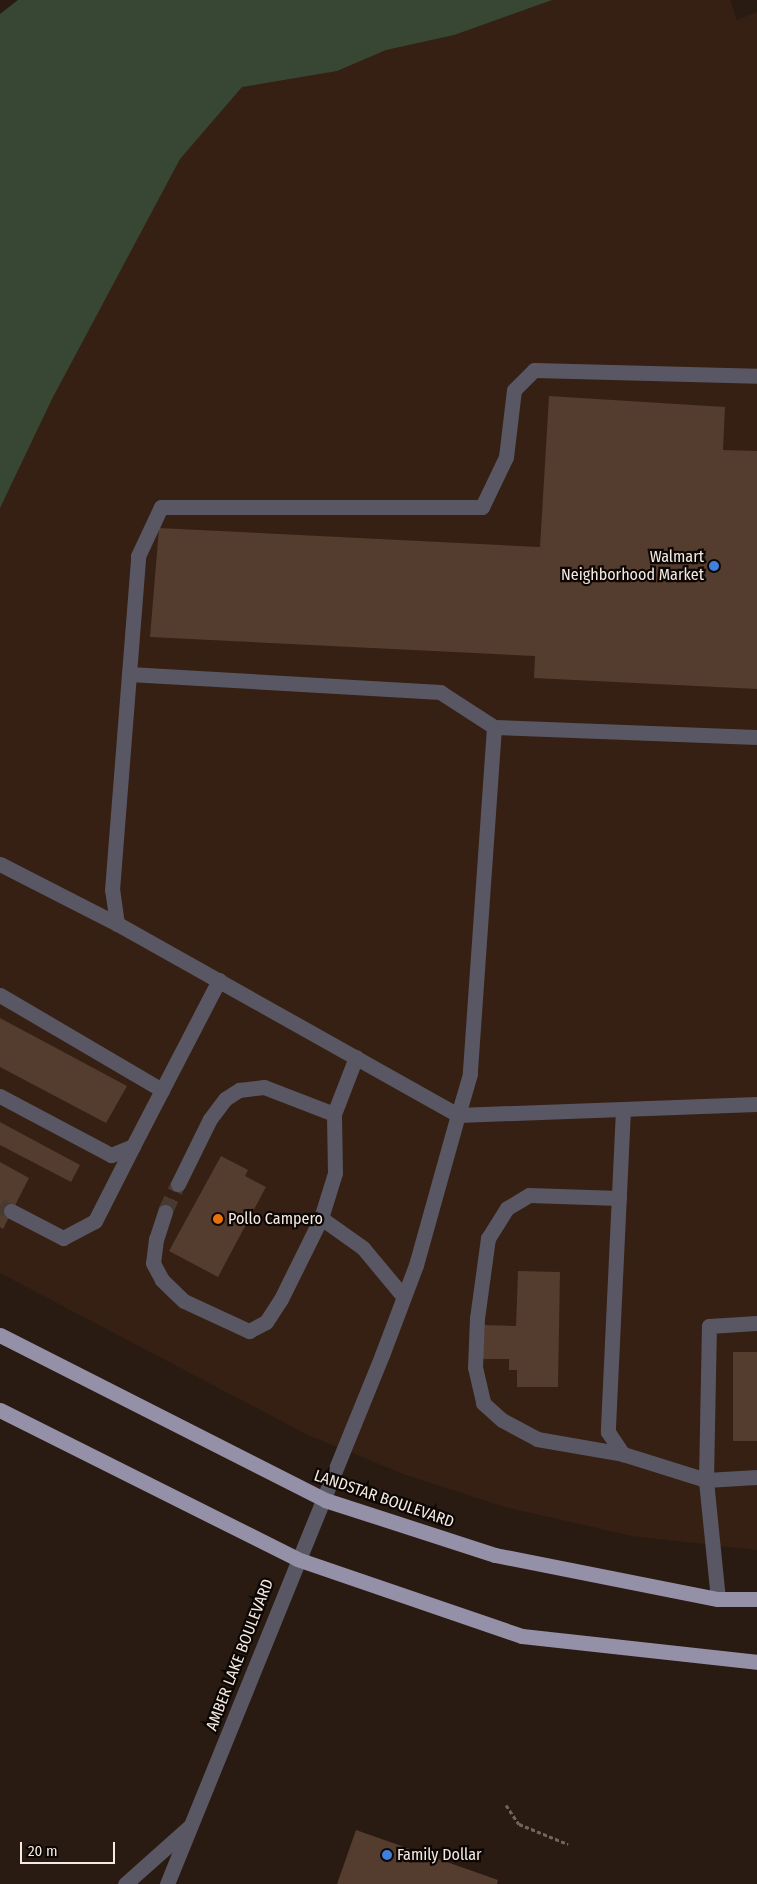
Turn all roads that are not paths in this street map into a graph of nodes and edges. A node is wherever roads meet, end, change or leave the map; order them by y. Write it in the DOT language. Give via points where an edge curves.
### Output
graph roads {
  1 [pos="757,376"];
  2 [pos="129,674"];
  3 [pos="494,727"];
  4 [pos="757,737"];
  5 [pos="0,864"];
  6 [pos="117,924"];
  7 [pos="219,980"];
  8 [pos="0,995"];
  9 [pos="356,1057"];
  10 [pos="162,1090"];
  11 [pos="0,1096"];
  12 [pos="757,1104"];
  13 [pos="624,1109"];
  14 [pos="334,1114"];
  15 [pos="458,1115"];
  16 [pos="133,1146"];
  17 [pos="178,1184"];
  18 [pos="620,1198"];
  19 [pos="12,1211"];
  20 [pos="165,1212"];
  21 [pos="321,1218"];
  22 [pos="403,1296"];
  23 [pos="757,1323"];
  24 [pos="0,1335"];
  25 [pos="0,1410"];
  26 [pos="623,1454"];
  27 [pos="757,1477"];
  28 [pos="706,1480"];
  29 [pos="325,1500"];
  30 [pos="297,1559"];
  31 [pos="718,1599"];
  32 [pos="757,1599"];
  33 [pos="757,1662"];
  34 [pos="192,1824"];
  35 [pos="126,1884"];
  36 [pos="167,1884"];
  1 -- 2 [label="lane" via="534,370 514,390 506,457 482,508 161,507 138,556"];
  2 -- 3 [label="lane" via="440,692"];
  2 -- 6 [label="lane" via="112,890"];
  3 -- 4 [label="lane"];
  3 -- 15 [label="lane, AMBER LAKE BOULEVARD" via="470,1074"];
  5 -- 6 [label="lane"];
  6 -- 7 [label="lane"];
  7 -- 9 [label="lane"];
  7 -- 10 [label="lane"];
  8 -- 10 [label="lane"];
  9 -- 14 [label="lane"];
  9 -- 15 [label="lane"];
  10 -- 16 [label="lane"];
  11 -- 16 [label="lane" via="111,1155"];
  12 -- 13 [label="lane"];
  13 -- 15 [label="lane"];
  13 -- 18 [label="lane"];
  14 -- 17 [label="lane" via="264,1087 239,1090 225,1099 210,1120"];
  14 -- 21 [label="lane" via="335,1172"];
  15 -- 22 [label="lane, AMBER LAKE BOULEVARD"];
  16 -- 19 [label="lane" via="95,1221 63,1238"];
  18 -- 26 [label="lane" via="608,1432"];
  18 -- 26 [label="lane" via="529,1195 507,1208 488,1238 477,1318 475,1367 483,1403 502,1420 537,1439"];
  20 -- 21 [label="lane" via="156,1239 153,1263 162,1280 184,1301 249,1331 266,1322 281,1299"];
  21 -- 22 [label="lane" via="363,1248"];
  22 -- 29 [label="lane, AMBER LAKE BOULEVARD"];
  23 -- 28 [label="lane" via="708,1326"];
  24 -- 29 [label="main road, LANDSTAR BOULEVARD"];
  25 -- 30 [label="main road"];
  26 -- 28 [label="lane"];
  27 -- 28 [label="lane"];
  28 -- 31 [label="lane"];
  29 -- 30 [label="lane, AMBER LAKE BOULEVARD"];
  29 -- 31 [label="main road, LANDSTAR BOULEVARD" via="495,1555"];
  30 -- 33 [label="main road" via="522,1636"];
  30 -- 34 [label="lane, AMBER LAKE BOULEVARD"];
  31 -- 32 [label="main road, LANDSTAR BOULEVARD"];
  34 -- 35 [label="lane, AMBER LAKE BOULEVARD"];
  34 -- 36 [label="lane, AMBER LAKE BOULEVARD"];
}
